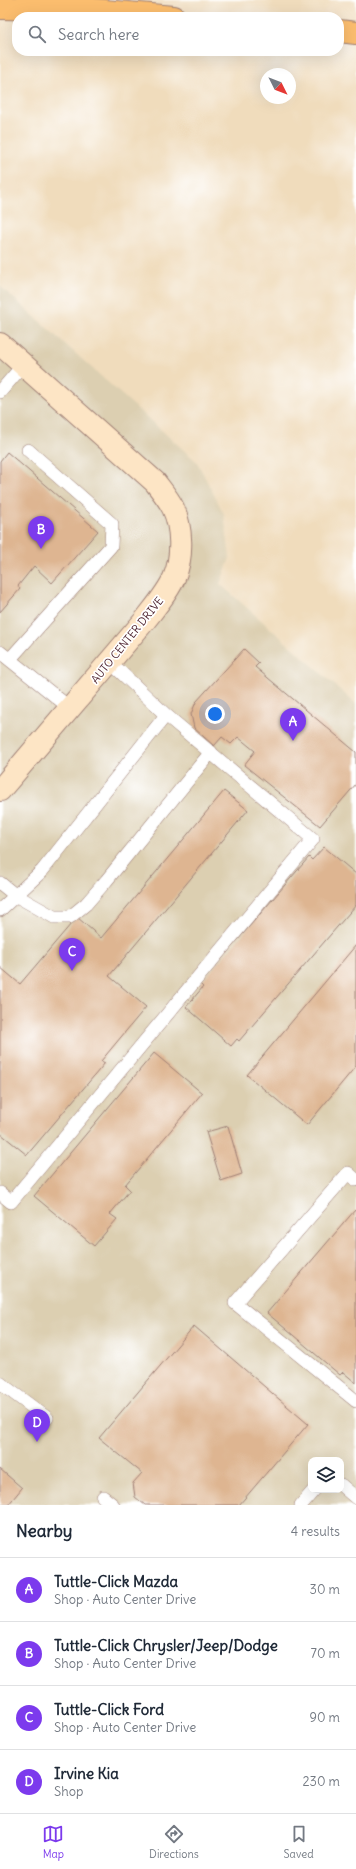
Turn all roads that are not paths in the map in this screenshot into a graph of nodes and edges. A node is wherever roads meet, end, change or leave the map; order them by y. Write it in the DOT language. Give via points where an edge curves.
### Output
graph roads {
  1 [pos="0,8"];
  2 [pos="116,12"];
  3 [pos="344,32"];
  4 [pos="356,33"];
  5 [pos="0,344"];
  6 [pos="24,364"];
  7 [pos="0,392"];
  8 [pos="28,450"];
  9 [pos="5,655"];
  10 [pos="110,662"];
  11 [pos="70,708"];
  12 [pos="166,715"];
  13 [pos="211,752"];
  14 [pos="0,790"];
  15 [pos="0,883"];
  16 [pos="15,895"];
  17 [pos="0,910"];
  18 [pos="356,1180"];
  19 [pos="0,1193"];
  20 [pos="0,1383"];
  21 [pos="356,1401"];
  22 [pos="46,1418"];
  23 [pos="344,1488"];
  24 [pos="311,1493"];
  25 [pos="356,1498"];
  26 [pos="301,1505"];
  1 -- 2 [label="highway"];
  3 -- 4 [label="highway"];
  5 -- 6 [label="street, AUTO CENTER DRIVE"];
  6 -- 7 [label="lane"];
  6 -- 10 [label="street, AUTO CENTER DRIVE" via="144,470 165,495 177,522 180,538 175,577 146,619"];
  8 -- 9 [label="lane" via="112,524 112,546"];
  9 -- 11 [label="lane"];
  10 -- 11 [label="street, AUTO CENTER DRIVE"];
  10 -- 12 [label="lane"];
  11 -- 14 [label="street, AUTO CENTER DRIVE"];
  12 -- 13 [label="lane"];
  12 -- 16 [label="lane" via="42,871"];
  13 -- 16 [label="lane" via="106,881 86,904 70,917 54,916"];
  13 -- 19 [label="lane" via="313,839 11,1202"];
  15 -- 16 [label="lane"];
  16 -- 17 [label="lane"];
  18 -- 21 [label="lane" via="348,1173 235,1303"];
  20 -- 22 [label="lane"];
  23 -- 25 [label="lane"];
  24 -- 26 [label="lane"];
}
